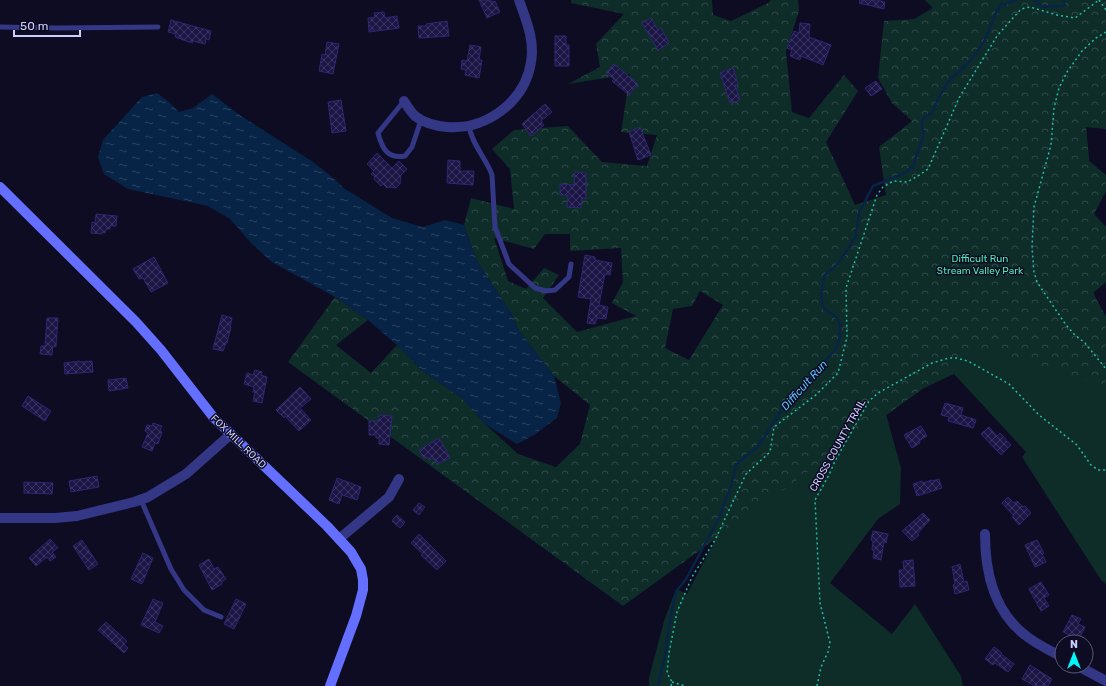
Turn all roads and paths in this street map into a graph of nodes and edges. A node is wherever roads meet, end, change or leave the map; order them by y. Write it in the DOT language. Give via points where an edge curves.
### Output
graph roads {
  1 [pos="519,0"];
  2 [pos="1099,0"];
  3 [pos="1106,10"];
  4 [pos="0,27"];
  5 [pos="158,27"];
  6 [pos="1106,32"];
  7 [pos="404,101"];
  8 [pos="421,120"];
  9 [pos="469,126"];
  10 [pos="0,187"];
  11 [pos="571,264"];
  12 [pos="1106,369"];
  13 [pos="231,434"];
  14 [pos="1106,470"];
  15 [pos="399,479"];
  16 [pos="141,500"];
  17 [pos="0,518"];
  18 [pos="985,534"];
  19 [pos="339,539"];
  20 [pos="221,617"];
  21 [pos="1054,653"];
  22 [pos="1093,674"];
  23 [pos="1106,681"];
  24 [pos="672,682"];
  25 [pos="330,686"];
  26 [pos="671,686"];
  27 [pos="685,686"];
  28 [pos="817,686"];
  1 -- 9 [label="street" via="532,44 527,77 516,97 506,108 493,117"];
  2 -- 3 [label="path"];
  2 -- 24 [label="path" via="1075,18 1030,7 1021,9 997,36 958,98 928,169 908,182 893,181 883,187 877,195 846,288 847,337 838,373 818,394 774,427 770,452 746,474 715,540 692,577 677,612 667,673"];
  4 -- 5 [label="lane"];
  6 -- 12 [label="path" via="1082,51 1058,88 1052,145 1034,207 1032,247 1037,282 1066,325"];
  7 -- 8 [label="street"];
  7 -- 8 [label="lane" via="378,133 386,151 396,157 405,156 412,147"];
  8 -- 9 [label="street" via="440,126"];
  9 -- 11 [label="lane" via="477,149 492,175 495,227 509,264 535,288 546,291 555,290 569,277"];
  10 -- 13 [label="main road, FOX MILL ROAD" via="136,322 214,418"];
  13 -- 16 [label="street" via="186,474"];
  13 -- 19 [label="main road, FOX MILL ROAD"];
  14 -- 28 [label="path, CROSS COUNTY TRAIL" via="1098,470 1092,465 1077,445 1039,415 1009,384 968,361 949,358 932,363 878,393 869,400 815,500 820,603 830,643"];
  15 -- 19 [label="street" via="389,497"];
  16 -- 17 [label="street" via="77,516"];
  16 -- 20 [label="lane" via="171,569 184,590 204,610"];
  18 -- 21 [label="street" via="989,576 1005,613 1024,634"];
  19 -- 25 [label="main road, FOX MILL ROAD" via="361,569 363,590"];
  22 -- 23 [label="street"];
  24 -- 26 [label="path"];
  24 -- 27 [label="path"];
}
